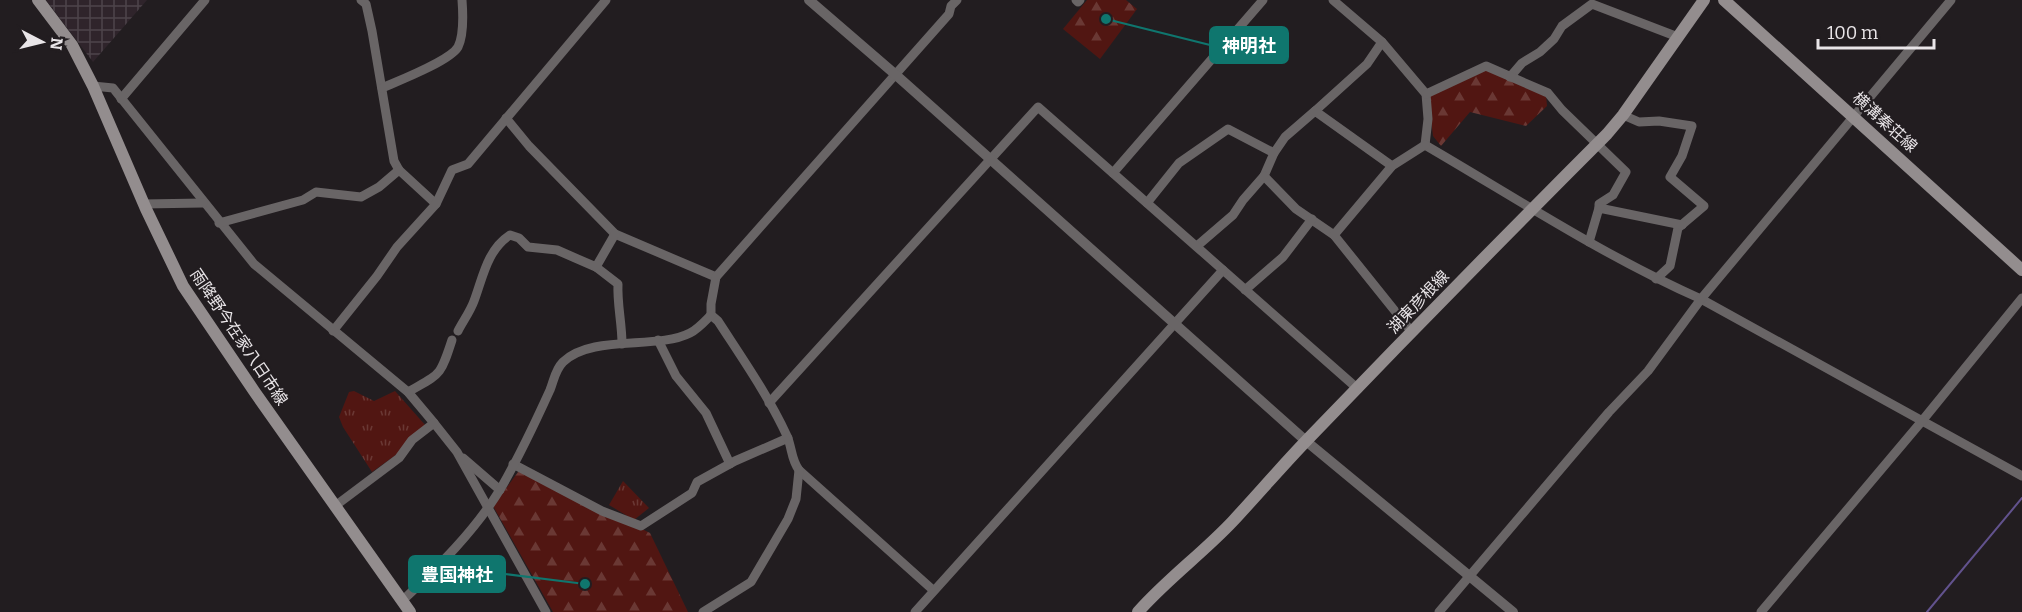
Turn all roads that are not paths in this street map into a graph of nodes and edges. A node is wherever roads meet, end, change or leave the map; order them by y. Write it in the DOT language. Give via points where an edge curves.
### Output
graph roads {
  1 [pos="38,0"];
  2 [pos="205,0"];
  3 [pos="362,0"];
  4 [pos="462,0"];
  5 [pos="606,0"];
  6 [pos="809,0"];
  7 [pos="1263,0"];
  8 [pos="1333,0"];
  9 [pos="1704,0"];
  10 [pos="1724,0"];
  11 [pos="1951,0"];
  12 [pos="950,2"];
  13 [pos="1678,37"];
  14 [pos="1383,42"];
  15 [pos="896,75"];
  16 [pos="1510,77"];
  17 [pos="93,86"];
  18 [pos="382,88"];
  19 [pos="1425,94"];
  20 [pos="121,99"];
  21 [pos="1315,111"];
  22 [pos="1623,115"];
  23 [pos="1854,116"];
  24 [pos="506,118"];
  25 [pos="1597,144"];
  26 [pos="1425,145"];
  27 [pos="1274,153"];
  28 [pos="990,159"];
  29 [pos="1392,166"];
  30 [pos="399,170"];
  31 [pos="1113,173"];
  32 [pos="1264,176"];
  33 [pos="203,203"];
  34 [pos="1147,203"];
  35 [pos="143,204"];
  36 [pos="436,204"];
  37 [pos="1599,208"];
  38 [pos="1532,209"];
  39 [pos="1312,219"];
  40 [pos="219,223"];
  41 [pos="1682,225"];
  42 [pos="615,234"];
  43 [pos="1334,235"];
  44 [pos="1589,242"];
  45 [pos="1197,246"];
  46 [pos="596,267"];
  47 [pos="1223,270"];
  48 [pos="2022,270"];
  49 [pos="716,277"];
  50 [pos="1656,279"];
  51 [pos="1245,290"];
  52 [pos="2022,298"];
  53 [pos="1701,299"];
  54 [pos="711,315"];
  55 [pos="1173,323"];
  56 [pos="333,331"];
  57 [pos="458,331"];
  58 [pos="1411,331"];
  59 [pos="452,340"];
  60 [pos="658,340"];
  61 [pos="622,344"];
  62 [pos="1358,389"];
  63 [pos="408,392"];
  64 [pos="769,403"];
  65 [pos="1922,421"];
  66 [pos="434,423"];
  67 [pos="788,438"];
  68 [pos="1306,441"];
  69 [pos="457,452"];
  70 [pos="513,464"];
  71 [pos="730,464"];
  72 [pos="799,470"];
  73 [pos="2022,476"];
  74 [pos="500,490"];
  75 [pos="335,506"];
  76 [pos="488,507"];
  77 [pos="1470,576"];
  78 [pos="933,590"];
  79 [pos="402,601"];
  80 [pos="410,612"];
  81 [pos="546,612"];
  82 [pos="703,612"];
  83 [pos="915,612"];
  84 [pos="1138,612"];
  85 [pos="1439,612"];
  86 [pos="1513,612"];
  87 [pos="1761,612"];
  1 -- 17 [label="main road, 雨降野今在家八日市線" via="72,45"];
  2 -- 20 [label="street"];
  3 -- 18 [label="street" via="366,4"];
  4 -- 18 [label="street" via="457,50"];
  5 -- 24 [label="street"];
  6 -- 15 [label="street"];
  7 -- 31 [label="street"];
  8 -- 14 [label="street"];
  9 -- 13 [label="main road, 湖東彦根線"];
  10 -- 23 [label="main road, 横溝秦荘線"];
  11 -- 23 [label="street"];
  12 -- 15 [label="street" via="949,14"];
  13 -- 16 [label="street" via="1592,4 1562,26 1547,46 1522,63"];
  13 -- 22 [label="main road, 湖東彦根線"];
  14 -- 19 [label="street"];
  14 -- 21 [label="street" via="1367,64"];
  15 -- 28 [label="street"];
  15 -- 49 [label="street"];
  16 -- 19 [label="street" via="1486,66"];
  16 -- 25 [label="street" via="1548,93"];
  17 -- 20 [label="street" via="112,88"];
  17 -- 35 [label="main road, 雨降野今在家八日市線"];
  18 -- 30 [label="street" via="394,161"];
  19 -- 26 [label="street"];
  20 -- 33 [label="street"];
  21 -- 27 [label="street" via="1285,137"];
  21 -- 29 [label="street"];
  22 -- 25 [label="main road, 湖東彦根線"];
  22 -- 41 [label="street" via="1639,122 1692,126 1670,177 1704,206"];
  23 -- 48 [label="main road, 横溝秦荘線"];
  23 -- 53 [label="street"];
  24 -- 36 [label="street" via="468,164 452,170"];
  24 -- 42 [label="street"];
  25 -- 37 [label="street" via="1626,172 1613,195"];
  25 -- 38 [label="main road, 湖東彦根線"];
  26 -- 29 [label="street"];
  26 -- 38 [label="street"];
  27 -- 32 [label="street"];
  27 -- 34 [label="street" via="1228,129 1179,163"];
  28 -- 31 [label="street" via="1038,107"];
  28 -- 55 [label="street"];
  28 -- 64 [label="street"];
  29 -- 43 [label="street"];
  30 -- 36 [label="street"];
  30 -- 40 [label="street" via="361,197 316,192 303,200"];
  31 -- 34 [label="street"];
  32 -- 39 [label="street" via="1296,209"];
  32 -- 45 [label="street" via="1233,215"];
  33 -- 35 [label="street"];
  33 -- 40 [label="street"];
  34 -- 45 [label="street"];
  35 -- 75 [label="main road, 雨降野今在家八日市線" via="183,286"];
  36 -- 56 [label="street" via="397,247"];
  37 -- 41 [label="street"];
  37 -- 44 [label="street"];
  38 -- 44 [label="street"];
  38 -- 58 [label="main road, 湖東彦根線"];
  39 -- 43 [label="street"];
  39 -- 51 [label="street" via="1282,257"];
  40 -- 56 [label="street" via="254,264"];
  41 -- 50 [label="street" via="1670,266"];
  42 -- 46 [label="street"];
  42 -- 49 [label="street"];
  43 -- 58 [label="street"];
  44 -- 50 [label="street"];
  45 -- 47 [label="street"];
  46 -- 57 [label="street" via="557,250 528,247 510,235 489,256 473,304"];
  46 -- 61 [label="street" via="618,284"];
  47 -- 51 [label="street"];
  47 -- 55 [label="street"];
  49 -- 54 [label="street"];
  50 -- 53 [label="street"];
  51 -- 62 [label="street"];
  52 -- 65 [label="street"];
  53 -- 65 [label="street"];
  53 -- 77 [label="street" via="1648,371"];
  54 -- 60 [label="street" via="690,333"];
  54 -- 64 [label="street"];
  55 -- 68 [label="street"];
  55 -- 78 [label="street"];
  56 -- 63 [label="street"];
  58 -- 62 [label="main road, 湖東彦根線"];
  59 -- 63 [label="street" via="443,369"];
  60 -- 61 [label="street"];
  60 -- 71 [label="street" via="676,376 706,413"];
  61 -- 70 [label="street" via="579,351 564,361"];
  62 -- 68 [label="main road, 湖東彦根線"];
  63 -- 66 [label="street"];
  64 -- 67 [label="street"];
  65 -- 73 [label="street"];
  65 -- 87 [label="street"];
  66 -- 69 [label="street"];
  66 -- 75 [label="street" via="412,440 399,458"];
  67 -- 71 [label="street"];
  67 -- 72 [label="street"];
  68 -- 77 [label="street"];
  68 -- 84 [label="main road, 湖東彦根線" via="1231,523"];
  69 -- 74 [label="street"];
  69 -- 76 [label="street"];
  70 -- 71 [label="street" via="602,511 641,526 692,493 697,482"];
  70 -- 74 [label="street"];
  72 -- 78 [label="street"];
  72 -- 82 [label="street" via="796,499 788,519 752,582"];
  74 -- 76 [label="street"];
  75 -- 79 [label="main road, 雨降野今在家八日市線"];
  76 -- 79 [label="street" via="450,556"];
  76 -- 81 [label="street"];
  77 -- 85 [label="street"];
  77 -- 86 [label="street"];
  78 -- 83 [label="street"];
  79 -- 80 [label="main road, 雨降野今在家八日市線"];
}
